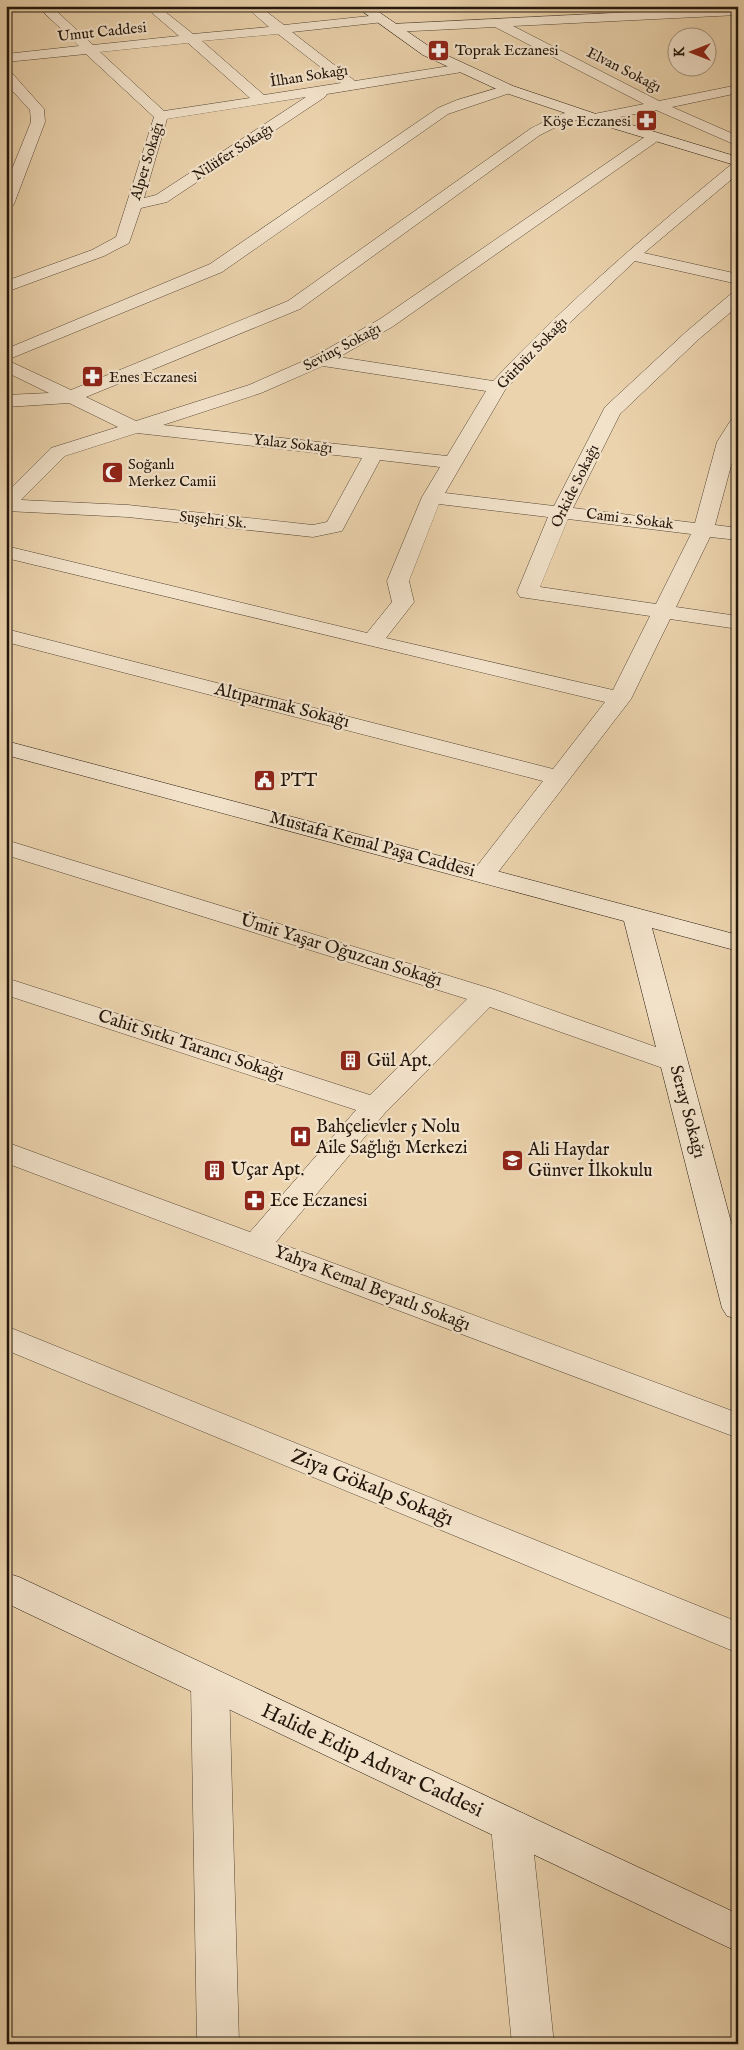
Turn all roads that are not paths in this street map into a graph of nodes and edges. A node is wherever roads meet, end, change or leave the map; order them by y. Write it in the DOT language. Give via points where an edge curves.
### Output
graph roads {
  1 [pos="43,6"];
  2 [pos="150,6"];
  3 [pos="251,6"];
  4 [pos="361,6"];
  5 [pos="487,10"];
  6 [pos="738,10"];
  7 [pos="697,13"];
  8 [pos="582,18"];
  9 [pos="379,19"];
  10 [pos="497,23"];
  11 [pos="730,26"];
  12 [pos="393,28"];
  13 [pos="281,29"];
  14 [pos="191,39"];
  15 [pos="89,49"];
  16 [pos="6,58"];
  17 [pos="462,68"];
  18 [pos="6,75"];
  19 [pos="352,85"];
  20 [pos="738,88"];
  21 [pos="328,89"];
  22 [pos="508,89"];
  23 [pos="261,100"];
  24 [pos="655,104"];
  25 [pos="161,116"];
  26 [pos="588,116"];
  27 [pos="654,137"];
  28 [pos="738,142"];
  29 [pos="738,162"];
  30 [pos="738,166"];
  31 [pos="6,204"];
  32 [pos="134,205"];
  33 [pos="632,255"];
  34 [pos="738,279"];
  35 [pos="6,287"];
  36 [pos="738,297"];
  37 [pos="6,355"];
  38 [pos="321,360"];
  39 [pos="6,365"];
  40 [pos="497,387"];
  41 [pos="69,397"];
  42 [pos="6,401"];
  43 [pos="738,424"];
  44 [pos="134,428"];
  45 [pos="374,452"];
  46 [pos="452,462"];
  47 [pos="432,497"];
  48 [pos="6,504"];
  49 [pos="561,511"];
  50 [pos="704,528"];
  51 [pos="738,534"];
  52 [pos="6,552"];
  53 [pos="664,612"];
  54 [pos="738,623"];
  55 [pos="6,635"];
  56 [pos="372,641"];
  57 [pos="620,699"];
  58 [pos="6,748"];
  59 [pos="558,778"];
  60 [pos="6,847"];
  61 [pos="483,875"];
  62 [pos="636,916"];
  63 [pos="738,943"];
  64 [pos="6,986"];
  65 [pos="485,996"];
  66 [pos="674,1063"];
  67 [pos="375,1106"];
  68 [pos="6,1152"];
  69 [pos="256,1246"];
  70 [pos="738,1308"];
  71 [pos="6,1337"];
  72 [pos="738,1426"];
  73 [pos="6,1587"];
  74 [pos="738,1638"];
  75 [pos="210,1684"];
  76 [pos="511,1826"];
  77 [pos="738,1934"];
  78 [pos="218,2044"];
  79 [pos="533,2044"];
  1 -- 15 [label="street, Alper Sokağı"];
  2 -- 14 [label="street"];
  3 -- 13 [label="street"];
  4 -- 9 [label="street"];
  5 -- 8 [label="street"];
  6 -- 7 [label="street"];
  7 -- 8 [label="street"];
  7 -- 11 [label="street"];
  8 -- 10 [label="street"];
  9 -- 12 [label="street"];
  9 -- 13 [label="street, Umut Caddesi"];
  10 -- 12 [label="street"];
  10 -- 24 [label="street, Elvan Sokağı"];
  12 -- 17 [label="street" via="428,52"];
  13 -- 14 [label="street, Umut Caddesi"];
  13 -- 19 [label="street"];
  14 -- 15 [label="street, Umut Caddesi"];
  14 -- 23 [label="street"];
  15 -- 16 [label="street, Umut Caddesi"];
  15 -- 25 [label="street, Alper Sokağı"];
  17 -- 19 [label="street, İlhan Sokağı"];
  17 -- 22 [label="street"];
  18 -- 31 [label="street" via="37,108 38,122"];
  19 -- 21 [label="street, İlhan Sokağı"];
  20 -- 24 [label="street"];
  21 -- 23 [label="street, İlhan Sokağı"];
  21 -- 32 [label="street, Nilüfer Sokağı" via="161,199"];
  22 -- 26 [label="street"];
  22 -- 37 [label="street" via="444,111 216,268"];
  23 -- 25 [label="street, İlhan Sokağı"];
  24 -- 26 [label="street"];
  24 -- 28 [label="street, Elvan Sokağı"];
  25 -- 32 [label="street, Alper Sokağı"];
  26 -- 27 [label="street"];
  26 -- 41 [label="street" via="553,123 535,132 294,305"];
  27 -- 29 [label="street"];
  27 -- 38 [label="street, Sevinç Sokağı" via="386,323"];
  30 -- 33 [label="street, Gürbüz Sokağı"];
  32 -- 35 [label="street, Alper Sokağı" via="123,240 98,253"];
  33 -- 34 [label="street"];
  33 -- 40 [label="street, Gürbüz Sokağı" via="536,345"];
  36 -- 49 [label="street, Orkide Sokağı" via="612,411"];
  38 -- 40 [label="street"];
  38 -- 44 [label="street, Sevinç Sokağı" via="255,389"];
  39 -- 41 [label="street"];
  40 -- 46 [label="street, Gürbüz Sokağı"];
  41 -- 42 [label="street"];
  41 -- 44 [label="street"];
  43 -- 50 [label="street" via="727,442"];
  44 -- 45 [label="street, Yalaz Sokağı"];
  44 -- 48 [label="street, Sevinç Sokağı" via="58,452"];
  45 -- 46 [label="street, Yalaz Sokağı"];
  45 -- 48 [label="street, Suşehri Sk." via="335,527 313,531 128,511"];
  46 -- 47 [label="street, Gürbüz Sokağı"];
  47 -- 49 [label="street, Cami 2. Sokak"];
  47 -- 56 [label="street, Gürbüz Sokağı" via="398,581 403,602"];
  49 -- 50 [label="street, Cami 2. Sokak"];
  49 -- 53 [label="street, Orkide Sokağı" via="528,592"];
  50 -- 51 [label="street, Cami 2. Sokak"];
  50 -- 53 [label="street"];
  52 -- 56 [label="street"];
  53 -- 54 [label="street"];
  53 -- 57 [label="street"];
  55 -- 59 [label="street, Altıparmak Sokağı"];
  56 -- 57 [label="street"];
  57 -- 59 [label="street"];
  58 -- 61 [label="street, Mustafa Kemal Paşa Caddesi"];
  59 -- 61 [label="street"];
  60 -- 65 [label="street, Ümit Yaşar Oğuzcan Sokağı"];
  61 -- 62 [label="street, Mustafa Kemal Paşa Caddesi"];
  62 -- 63 [label="street, Mustafa Kemal Paşa Caddesi"];
  62 -- 66 [label="street, Seray Sokağı"];
  64 -- 67 [label="street, Cahit Sıtkı Tarancı Sokağı"];
  65 -- 66 [label="street, Ümit Yaşar Oğuzcan Sokağı"];
  65 -- 67 [label="street"];
  66 -- 70 [label="street, Seray Sokağı"];
  67 -- 69 [label="street"];
  68 -- 69 [label="street, Yahya Kemal Beyatlı Sokağı"];
  69 -- 72 [label="street, Yahya Kemal Beyatlı Sokağı"];
  71 -- 74 [label="street, Ziya Gökalp Sokağı"];
  73 -- 75 [label="street, Halide Edip Adıvar Caddesi"];
  75 -- 76 [label="street, Halide Edip Adıvar Caddesi"];
  75 -- 78 [label="street"];
  76 -- 77 [label="street, Halide Edip Adıvar Caddesi"];
  76 -- 79 [label="street"];
}
